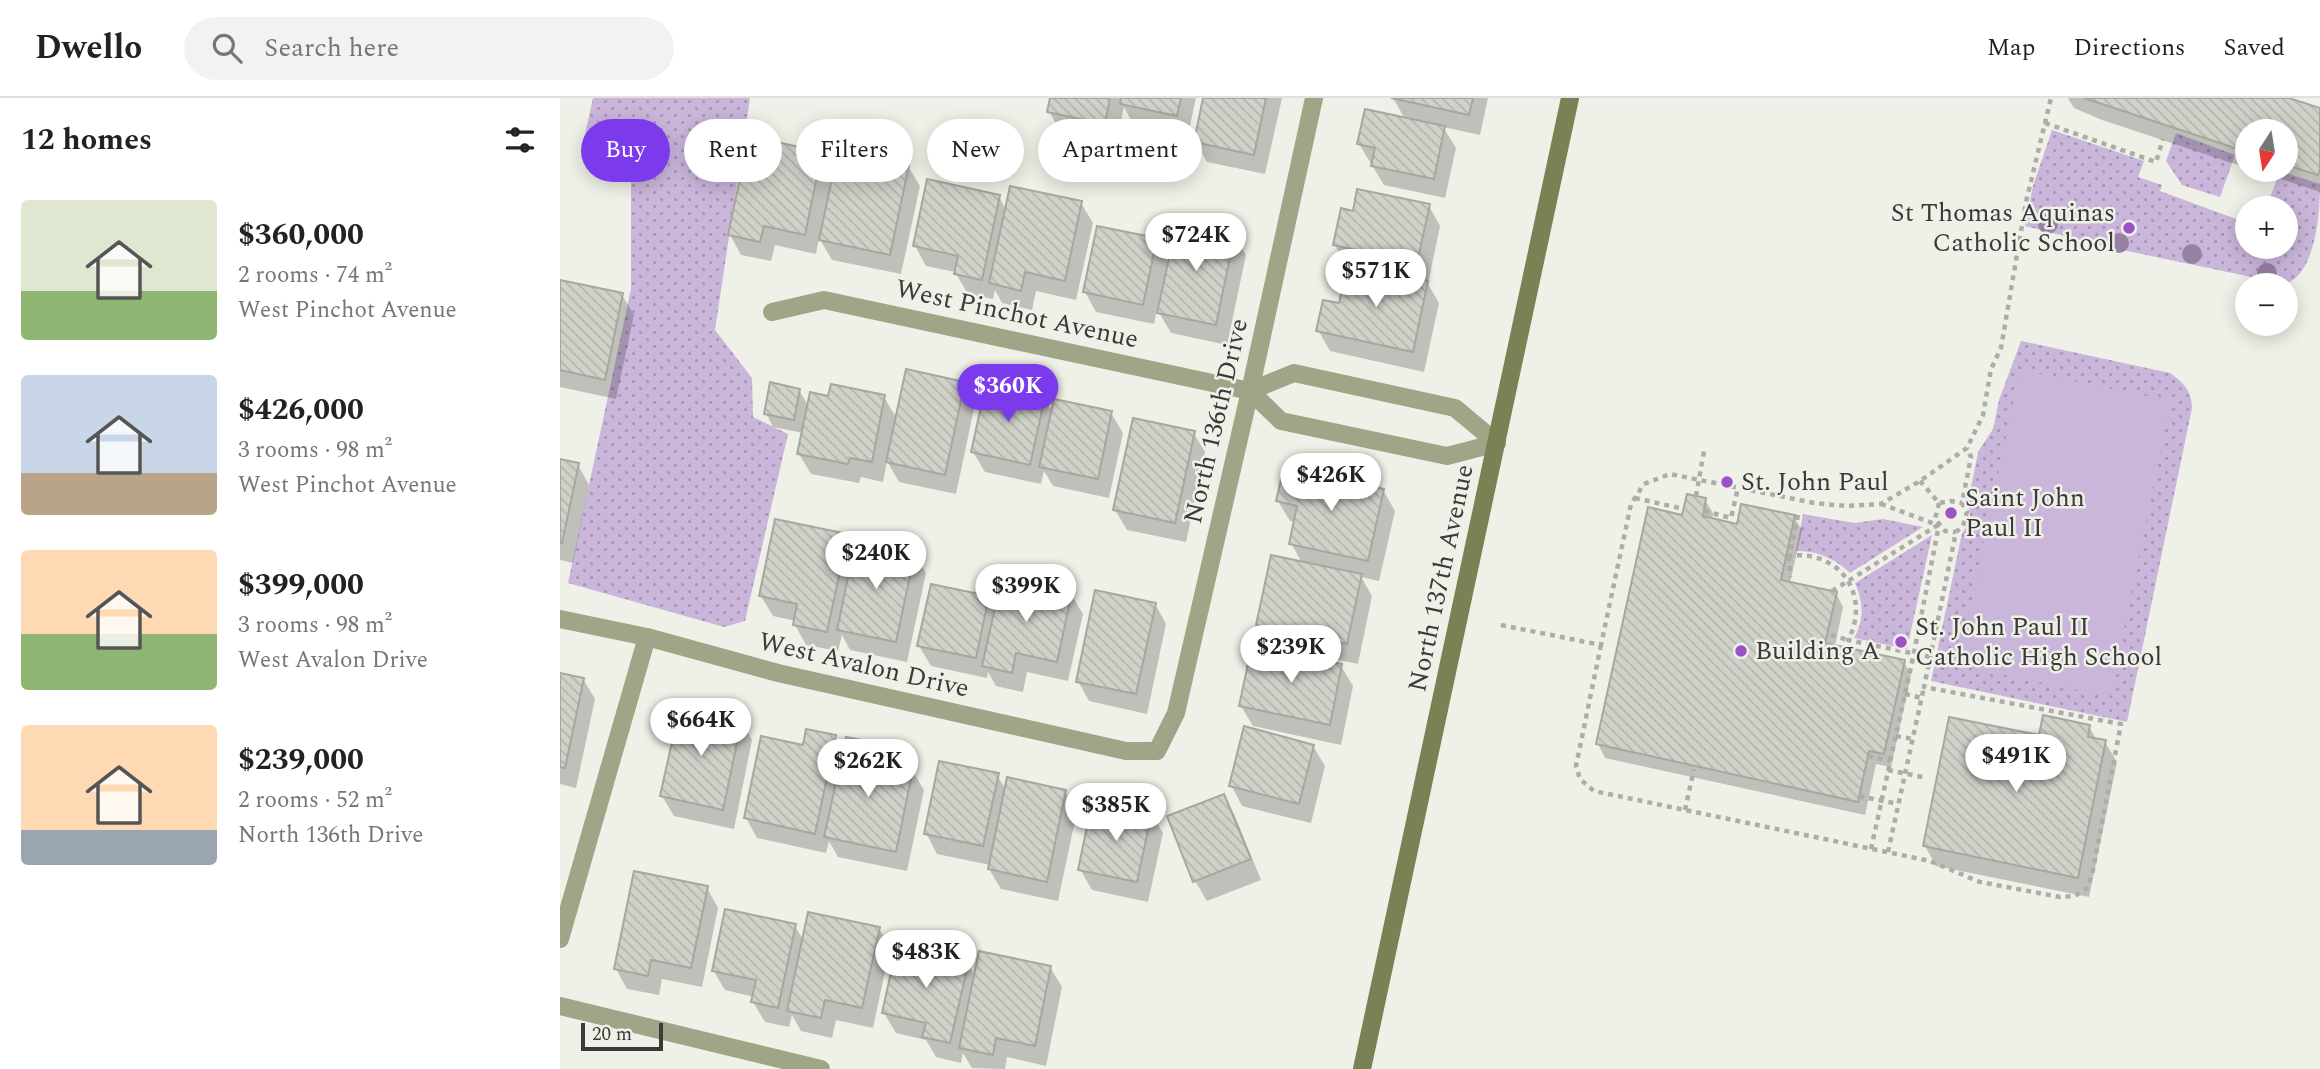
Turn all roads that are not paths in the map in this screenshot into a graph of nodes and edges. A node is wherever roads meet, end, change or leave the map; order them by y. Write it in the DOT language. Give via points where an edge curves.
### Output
graph roads {
  1 [pos="1314,98"];
  2 [pos="1570,98"];
  3 [pos="772,313"];
  4 [pos="1251,391"];
  5 [pos="1497,443"];
  6 [pos="560,619"];
  7 [pos="647,637"];
  8 [pos="1157,751"];
  9 [pos="560,939"];
  10 [pos="560,1006"];
  11 [pos="821,1069"];
  12 [pos="1362,1069"];
  1 -- 4 [label="street, North 136th Drive"];
  2 -- 5 [label="street, North 137th Avenue"];
  3 -- 4 [label="street, West Pinchot Avenue" via="824,300"];
  4 -- 5 [label="street" via="1281,421 1447,456"];
  4 -- 5 [label="street" via="1294,373 1455,408"];
  4 -- 8 [label="street, North 136th Drive" via="1176,713"];
  5 -- 12 [label="street, North 137th Avenue"];
  6 -- 7 [label="street, West Avalon Drive"];
  7 -- 8 [label="street, West Avalon Drive" via="791,676 1126,751"];
  7 -- 9 [label="street"];
  10 -- 11 [label="street"];
}
